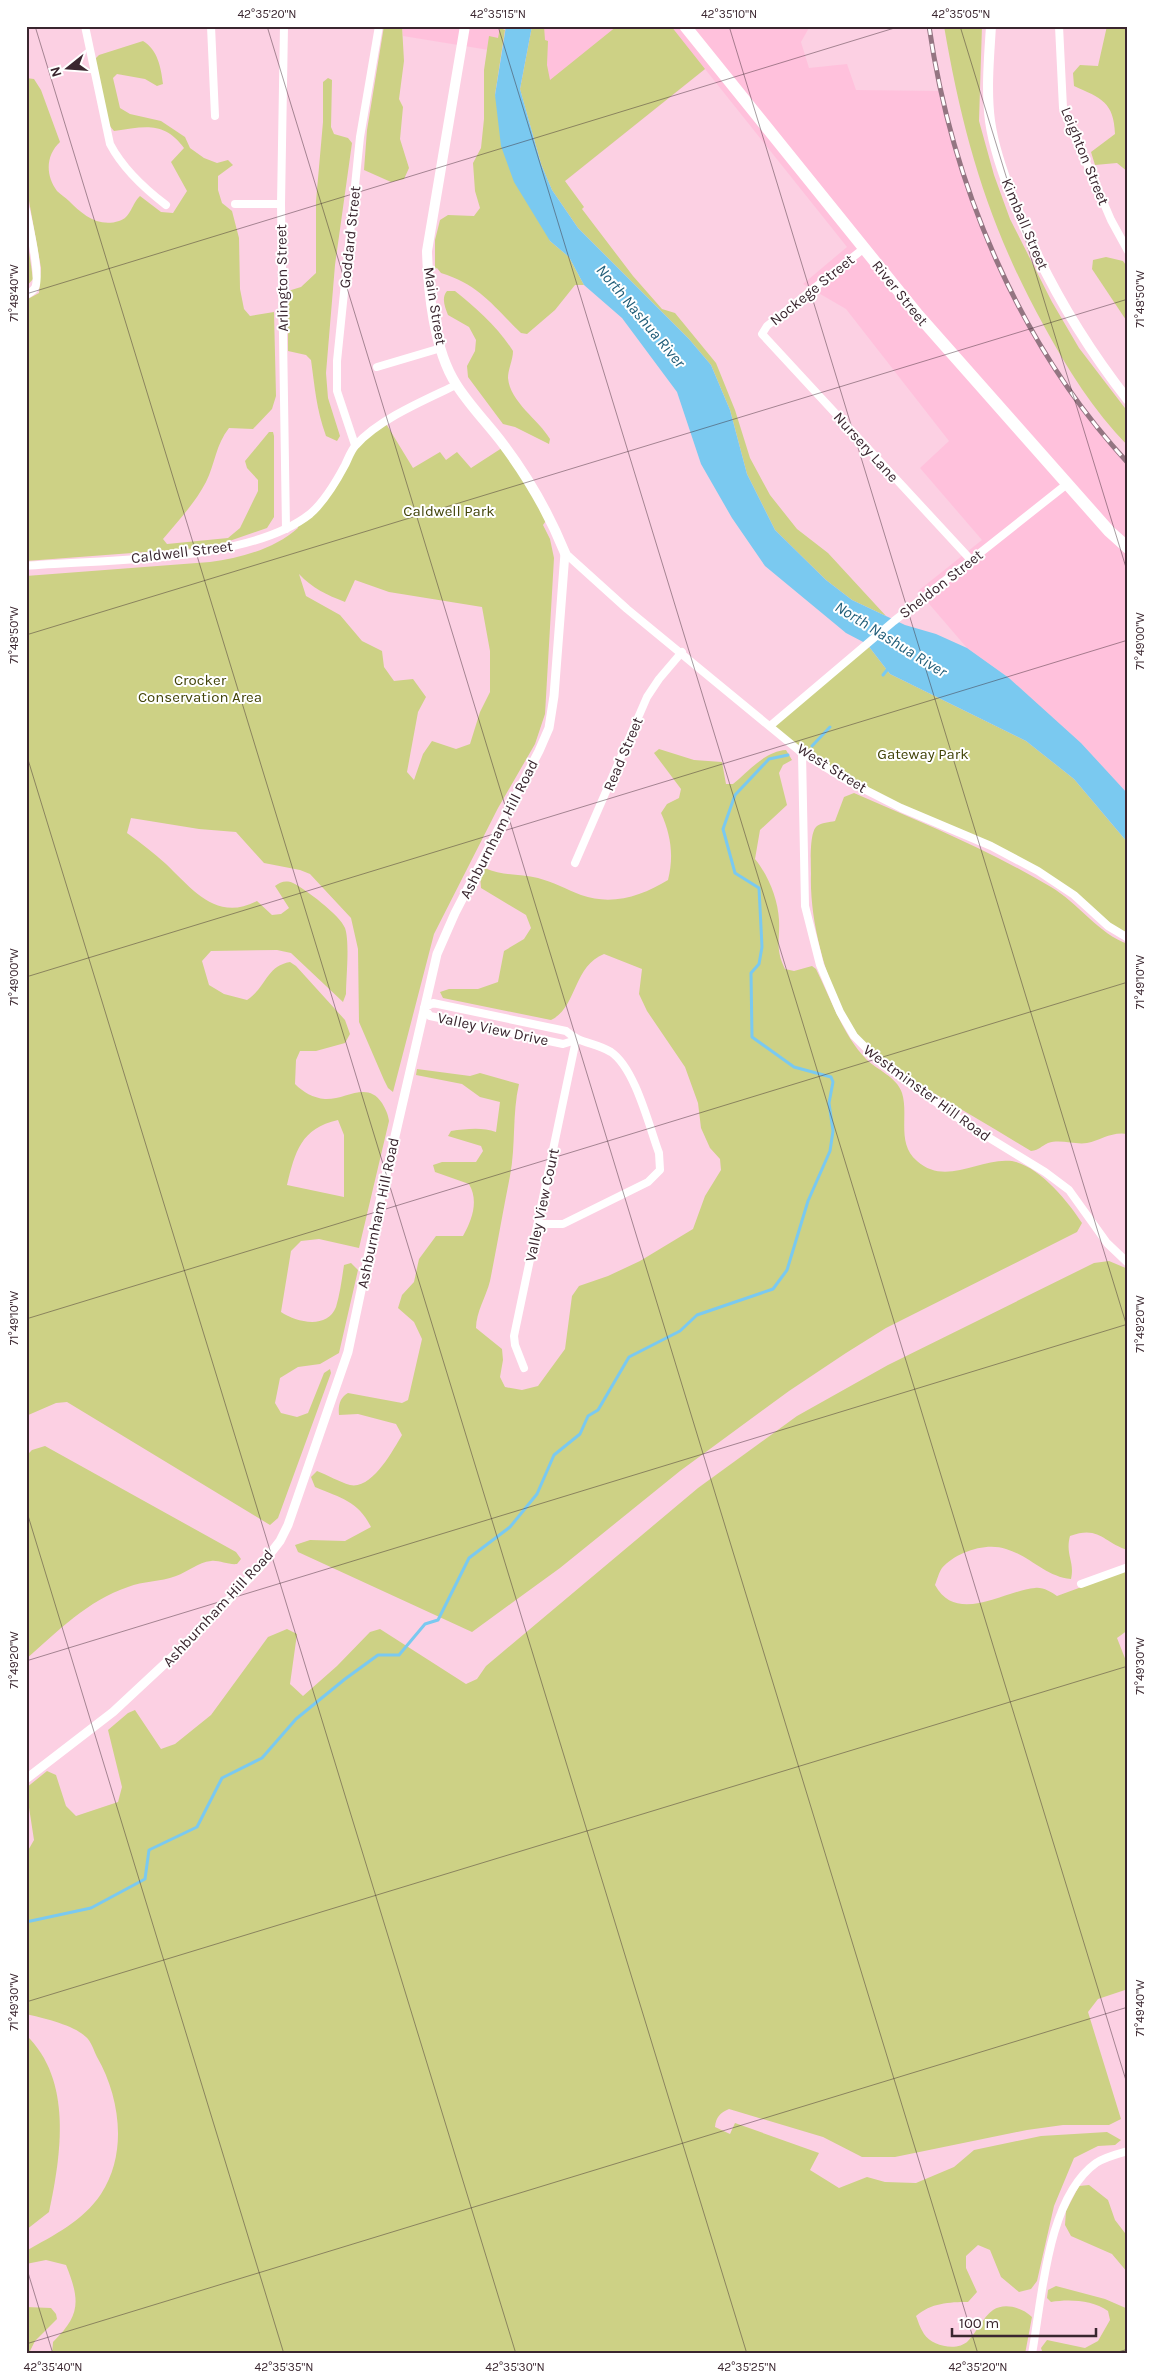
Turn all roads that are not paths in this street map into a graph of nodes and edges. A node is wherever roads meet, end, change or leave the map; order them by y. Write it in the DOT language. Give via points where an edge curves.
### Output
graph roads {
  1 [pos="85,26"];
  2 [pos="211,26"];
  3 [pos="284,26"];
  4 [pos="379,26"];
  5 [pos="465,26"];
  6 [pos="685,26"];
  7 [pos="991,26"];
  8 [pos="1059,26"];
  9 [pos="214,116"];
  10 [pos="235,204"];
  11 [pos="281,204"];
  12 [pos="166,205"];
  13 [pos="26,210"];
  14 [pos="863,249"];
  15 [pos="1128,252"];
  16 [pos="26,295"];
  17 [pos="762,334"];
  18 [pos="441,348"];
  19 [pos="377,367"];
  20 [pos="456,385"];
  21 [pos="1128,400"];
  22 [pos="355,445"];
  23 [pos="1067,484"];
  24 [pos="286,530"];
  25 [pos="1128,548"];
  26 [pos="565,553"];
  27 [pos="971,560"];
  28 [pos="26,566"];
  29 [pos="682,652"];
  30 [pos="770,726"];
  31 [pos="802,753"];
  32 [pos="575,863"];
  33 [pos="1128,938"];
  34 [pos="424,1008"];
  35 [pos="576,1040"];
  36 [pos="538,1224"];
  37 [pos="1128,1262"];
  38 [pos="524,1368"];
  39 [pos="1128,1567"];
  40 [pos="1081,1584"];
  41 [pos="26,1779"];
  42 [pos="1128,2150"];
  43 [pos="1032,2354"];
  1 -- 12 [label="street" via="110,144 115,154"];
  2 -- 9 [label="street"];
  3 -- 11 [label="street, Arlington Street"];
  4 -- 22 [label="street, Goddard Street" via="360,137 337,361 336,391"];
  5 -- 18 [label="main road, Main Street" via="427,251 427,277"];
  6 -- 14 [label="highway, River Street"];
  7 -- 21 [label="main road, Kimball Street" via="989,111 995,147 1008,186 1031,242 1065,309 1099,363"];
  8 -- 15 [label="street, Leighton Street" via="1063,108"];
  10 -- 11 [label="street"];
  11 -- 24 [label="street, Arlington Street"];
  13 -- 16 [label="street" via="37,282 35,289"];
  14 -- 17 [label="street, Nockege Street" via="767,326"];
  14 -- 23 [label="highway, River Street" via="940,342"];
  17 -- 27 [label="street, Nursery Lane"];
  18 -- 19 [label="street"];
  18 -- 20 [label="main road, Main Street"];
  20 -- 22 [label="street, Caldwell Street" via="394,416"];
  20 -- 26 [label="main road, Main Street" via="505,446"];
  22 -- 24 [label="street, Caldwell Street" via="322,501"];
  23 -- 25 [label="highway, River Street"];
  23 -- 27 [label="street, Sheldon Street"];
  24 -- 28 [label="street, Caldwell Street" via="214,551"];
  26 -- 29 [label="street, West Street" via="627,609"];
  26 -- 34 [label="street, Ashburnham Hill Road" via="554,696 548,728 444,937"];
  27 -- 30 [label="street, Sheldon Street"];
  29 -- 30 [label="street, West Street"];
  29 -- 32 [label="street, Read Street" via="647,697"];
  30 -- 31 [label="street, West Street"];
  31 -- 33 [label="street, West Street" via="902,808 991,846 1038,871"];
  31 -- 37 [label="street, Westminster Hill Road" via="805,906 820,965 854,1036 881,1063 1068,1190 1107,1243"];
  34 -- 35 [label="street, Valley View Drive" via="430,1016 563,1044"];
  34 -- 35 [label="street, Valley View Drive" via="433,1003 566,1031"];
  34 -- 41 [label="street, Ashburnham Hill Road" via="348,1352 280,1541 259,1568 186,1644 113,1712"];
  35 -- 36 [label="street, Valley View Court"];
  35 -- 36 [label="street, Valley View Drive" via="608,1050 625,1067 659,1153 660,1170 648,1182 568,1222 553,1226"];
  36 -- 38 [label="street, Valley View Court" via="514,1336"];
  39 -- 40 [label="street"];
  42 -- 43 [label="street" via="1097,2162 1080,2179 1066,2202 1048,2256"];
}
